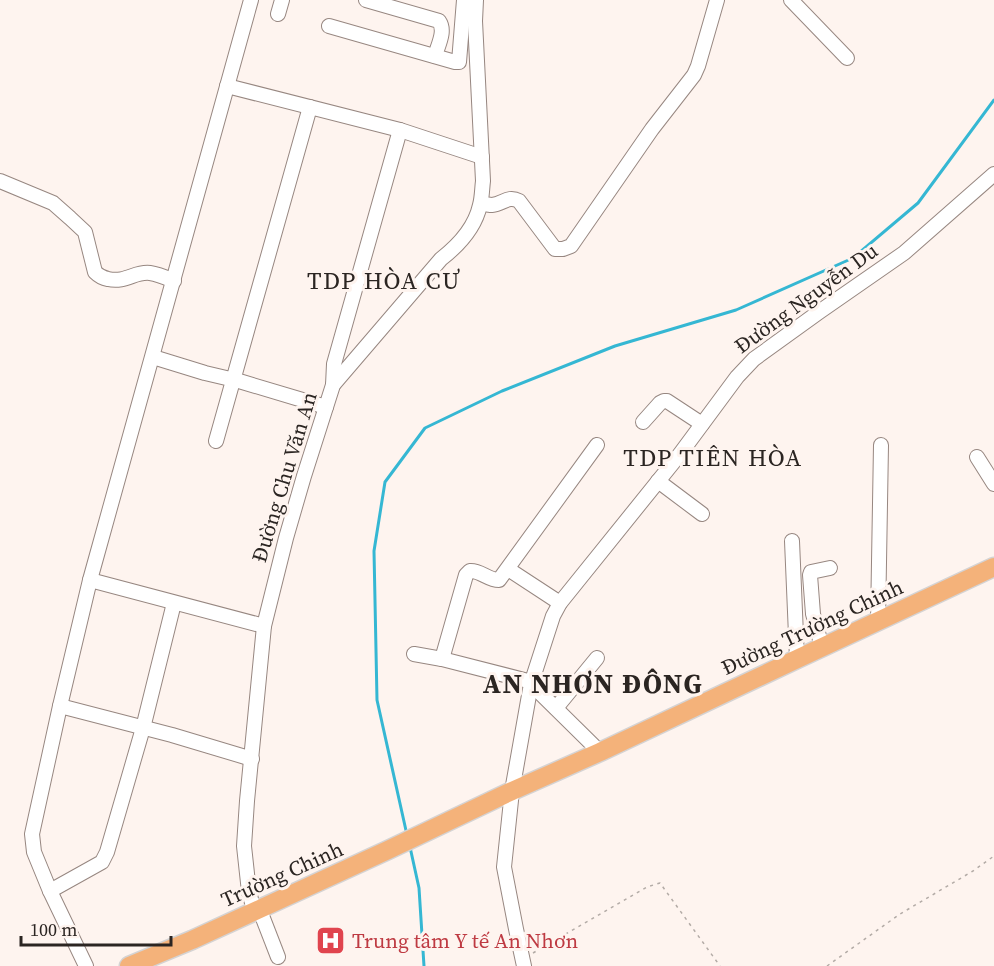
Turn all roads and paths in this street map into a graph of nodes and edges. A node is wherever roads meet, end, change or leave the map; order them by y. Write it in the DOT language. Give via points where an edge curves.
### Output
graph roads {
  1 [pos="251,0"];
  2 [pos="366,0"];
  3 [pos="464,0"];
  4 [pos="476,0"];
  5 [pos="717,0"];
  6 [pos="791,0"];
  7 [pos="404,5"];
  8 [pos="329,26"];
  9 [pos="435,56"];
  10 [pos="847,58"];
  11 [pos="227,86"];
  12 [pos="310,107"];
  13 [pos="400,130"];
  14 [pos="482,157"];
  15 [pos="994,174"];
  16 [pos="0,181"];
  17 [pos="481,204"];
  18 [pos="174,281"];
  19 [pos="153,357"];
  20 [pos="233,380"];
  21 [pos="333,385"];
  22 [pos="327,407"];
  23 [pos="643,422"];
  24 [pos="702,424"];
  25 [pos="216,441"];
  26 [pos="597,445"];
  27 [pos="881,445"];
  28 [pos="977,457"];
  29 [pos="658,481"];
  30 [pos="994,484"];
  31 [pos="702,514"];
  32 [pos="792,541"];
  33 [pos="994,567"];
  34 [pos="508,568"];
  35 [pos="830,568"];
  36 [pos="90,580"];
  37 [pos="174,603"];
  38 [pos="560,603"];
  39 [pos="878,621"];
  40 [pos="264,626"];
  41 [pos="822,647"];
  42 [pos="414,654"];
  43 [pos="597,658"];
  44 [pos="797,658"];
  45 [pos="442,659"];
  46 [pos="532,683"];
  47 [pos="60,705"];
  48 [pos="556,708"];
  49 [pos="143,728"];
  50 [pos="600,752"];
  51 [pos="252,759"];
  52 [pos="512,791"];
  53 [pos="388,850"];
  54 [pos="994,856"];
  55 [pos="50,891"];
  56 [pos="257,909"];
  57 [pos="278,957"];
  58 [pos="524,963"];
  59 [pos="87,966"];
  60 [pos="129,966"];
  61 [pos="720,966"];
  62 [pos="827,966"];
  1 -- 11 [label="street"];
  2 -- 7 [label="street"];
  3 -- 9 [label="street" via="459,62"];
  4 -- 14 [label="street, Đường Chu Văn An"];
  5 -- 17 [label="street" via="694,75 571,246 555,249 519,201"];
  6 -- 10 [label="street"];
  7 -- 9 [label="street" via="442,25"];
  8 -- 9 [label="street"];
  11 -- 12 [label="street"];
  11 -- 18 [label="street"];
  12 -- 13 [label="street"];
  12 -- 20 [label="street"];
  13 -- 14 [label="street"];
  13 -- 21 [label="street" via="334,364"];
  14 -- 17 [label="street, Đường Chu Văn An"];
  15 -- 24 [label="street, Đường Nguyễn Du" via="904,253 754,359"];
  16 -- 18 [label="street" via="53,203 85,232 95,272 101,277 116,281 150,273"];
  17 -- 21 [label="street, Đường Chu Văn An" via="466,235"];
  18 -- 19 [label="street"];
  19 -- 20 [label="street"];
  19 -- 36 [label="street"];
  20 -- 22 [label="street"];
  20 -- 25 [label="street"];
  21 -- 22 [label="street, Đường Chu Văn An"];
  22 -- 40 [label="street, Đường Chu Văn An" via="286,538"];
  23 -- 24 [label="street" via="660,403 668,401"];
  24 -- 29 [label="street, Đường Nguyễn Du"];
  26 -- 34 [label="street"];
  27 -- 39 [label="street"];
  28 -- 30 [label="street"];
  29 -- 31 [label="street"];
  29 -- 38 [label="street, Đường Nguyễn Du"];
  32 -- 44 [label="street"];
  33 -- 39 [label="main road, Đường Trường Chinh"];
  34 -- 38 [label="street"];
  34 -- 45 [label="street" via="499,580 475,570 466,575"];
  35 -- 41 [label="street" via="810,575 813,614"];
  36 -- 37 [label="street"];
  36 -- 47 [label="street"];
  37 -- 40 [label="street"];
  37 -- 49 [label="street"];
  38 -- 46 [label="street, Đường Nguyễn Du"];
  39 -- 41 [label="main road, Đường Trường Chinh"];
  40 -- 51 [label="street, Đường Chu Văn An"];
  41 -- 44 [label="main road, Đường Trường Chinh"];
  42 -- 45 [label="street"];
  43 -- 48 [label="street"];
  44 -- 50 [label="main road, Đường Trường Chinh"];
  45 -- 46 [label="street"];
  46 -- 48 [label="street"];
  46 -- 52 [label="street, Đường Nguyễn Du"];
  47 -- 49 [label="street"];
  47 -- 55 [label="street" via="32,834 34,852"];
  48 -- 50 [label="street"];
  49 -- 51 [label="street"];
  49 -- 55 [label="street" via="102,862"];
  50 -- 52 [label="main road, Đường Trường Chinh"];
  51 -- 56 [label="street, Đường Chu Văn An" via="244,846 249,892"];
  52 -- 53 [label="main road, Đường Trường Chinh"];
  52 -- 58 [label="street, Đường Nguyễn Du" via="504,867"];
  53 -- 56 [label="main road, Trường Chinh"];
  54 -- 62 [label="path" via="900,914"];
  55 -- 59 [label="street"];
  56 -- 57 [label="street, Đường Chu Văn An"];
  56 -- 60 [label="main road, Trường Chinh"];
  58 -- 61 [label="path" via="647,887 660,883"];
}
